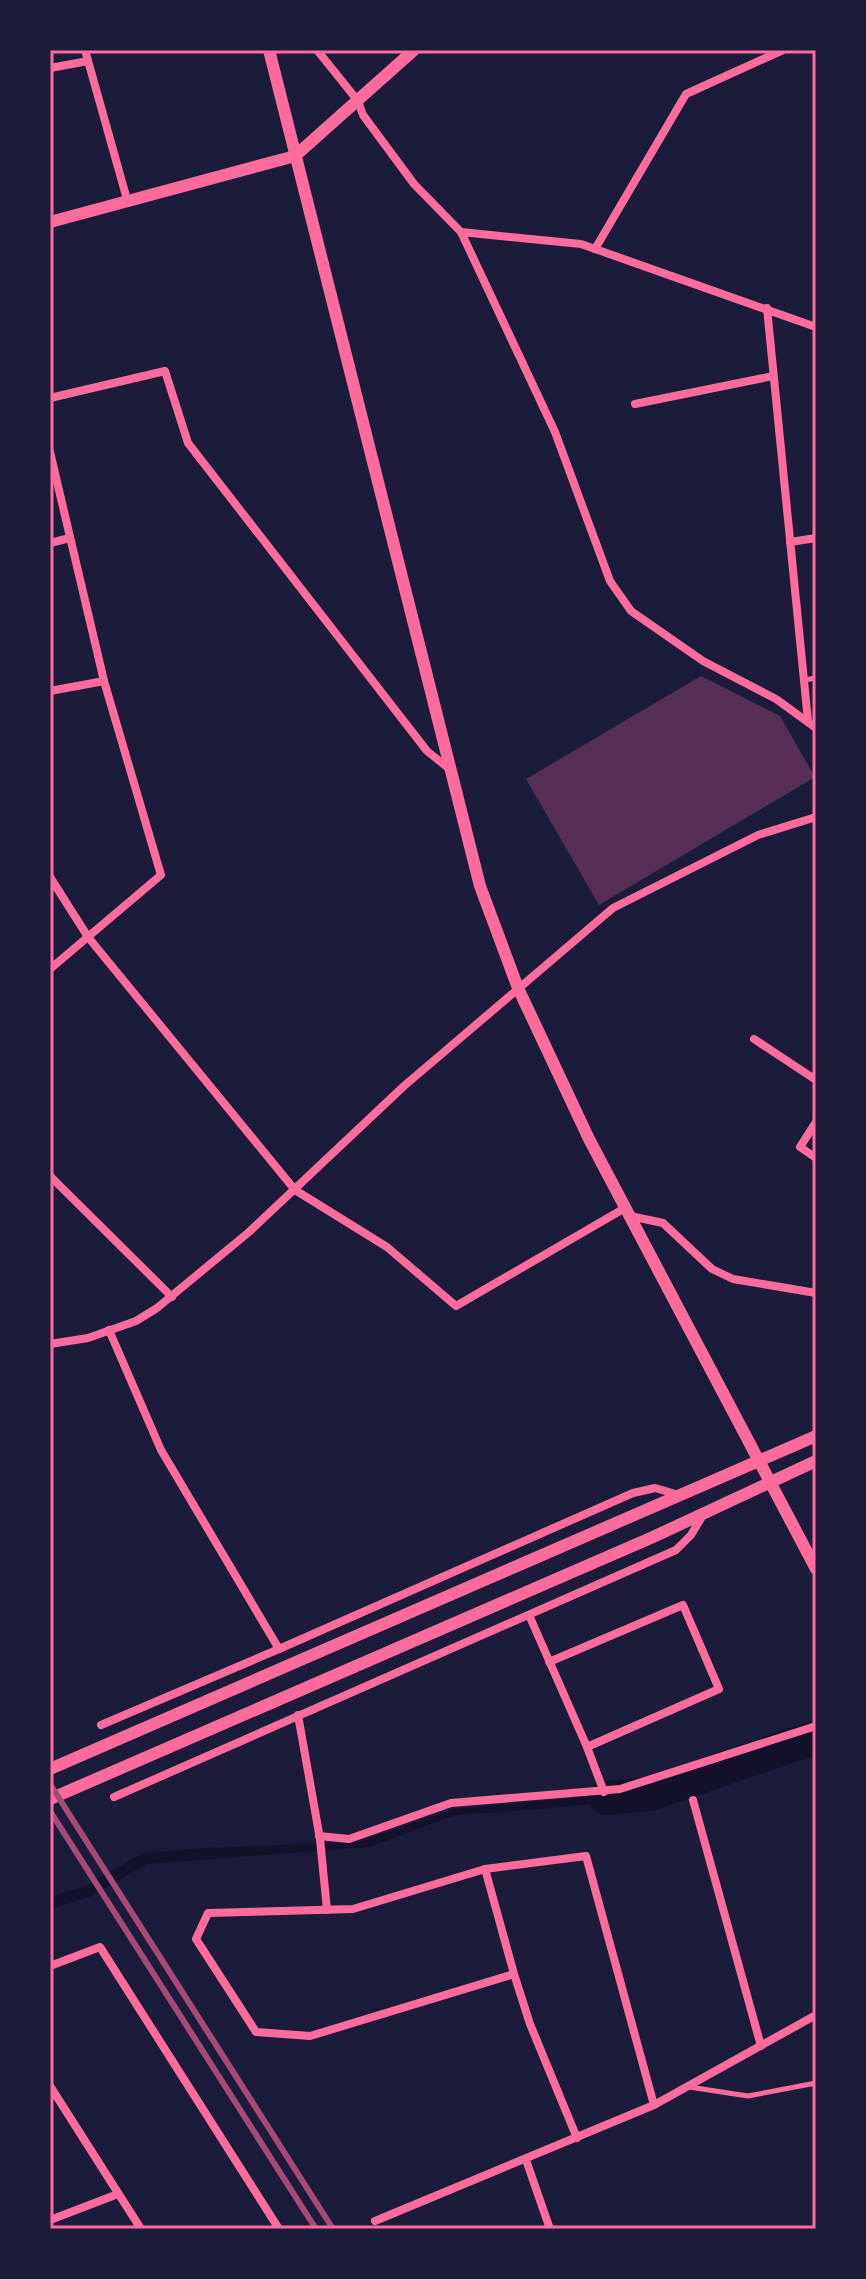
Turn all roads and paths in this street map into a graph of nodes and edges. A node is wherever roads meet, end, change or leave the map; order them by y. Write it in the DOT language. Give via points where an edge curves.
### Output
graph roads {
  1 [pos="85,50"];
  2 [pos="269,50"];
  3 [pos="317,50"];
  4 [pos="414,50"];
  5 [pos="783,50"];
  6 [pos="88,61"];
  7 [pos="50,68"];
  8 [pos="358,101"];
  9 [pos="295,156"];
  10 [pos="128,203"];
  11 [pos="50,222"];
  12 [pos="461,232"];
  13 [pos="595,249"];
  14 [pos="767,308"];
  15 [pos="816,327"];
  16 [pos="773,376"];
  17 [pos="50,398"];
  18 [pos="635,404"];
  19 [pos="50,452"];
  20 [pos="70,538"];
  21 [pos="816,538"];
  22 [pos="790,542"];
  23 [pos="50,543"];
  24 [pos="816,678"];
  25 [pos="803,680"];
  26 [pos="104,681"];
  27 [pos="50,691"];
  28 [pos="808,721"];
  29 [pos="816,728"];
  30 [pos="447,767"];
  31 [pos="816,817"];
  32 [pos="50,877"];
  33 [pos="88,937"];
  34 [pos="50,969"];
  35 [pos="518,988"];
  36 [pos="754,1039"];
  37 [pos="816,1080"];
  38 [pos="816,1122"];
  39 [pos="816,1158"];
  40 [pos="50,1176"];
  41 [pos="295,1190"];
  42 [pos="628,1212"];
  43 [pos="816,1293"];
  44 [pos="172,1297"];
  45 [pos="109,1330"];
  46 [pos="50,1344"];
  47 [pos="816,1436"];
  48 [pos="760,1461"];
  49 [pos="816,1461"];
  50 [pos="770,1482"];
  51 [pos="680,1495"];
  52 [pos="703,1514"];
  53 [pos="816,1569"];
  54 [pos="529,1615"];
  55 [pos="279,1649"];
  56 [pos="549,1662"];
  57 [pos="298,1715"];
  58 [pos="101,1725"];
  59 [pos="816,1726"];
  60 [pos="587,1747"];
  61 [pos="50,1769"];
  62 [pos="604,1792"];
  63 [pos="114,1797"];
  64 [pos="50,1799"];
  65 [pos="693,1800"];
  66 [pos="320,1838"];
  67 [pos="485,1869"];
  68 [pos="327,1910"];
  69 [pos="50,1966"];
  70 [pos="514,1974"];
  71 [pos="816,2015"];
  72 [pos="761,2046"];
  73 [pos="816,2083"];
  74 [pos="688,2087"];
  75 [pos="51,2091"];
  76 [pos="654,2105"];
  77 [pos="577,2138"];
  78 [pos="526,2160"];
  79 [pos="118,2194"];
  80 [pos="50,2220"];
  81 [pos="375,2221"];
  82 [pos="141,2229"];
  83 [pos="279,2229"];
  84 [pos="550,2229"];
  1 -- 6 [label="street"];
  2 -- 9 [label="street"];
  3 -- 8 [label="street"];
  4 -- 8 [label="street"];
  5 -- 13 [label="street" via="686,94"];
  6 -- 7 [label="street"];
  6 -- 10 [label="street"];
  8 -- 9 [label="street"];
  8 -- 12 [label="street" via="414,184"];
  9 -- 10 [label="street"];
  9 -- 30 [label="street"];
  10 -- 11 [label="street"];
  12 -- 13 [label="street"];
  12 -- 28 [label="street" via="555,432 610,581 631,611 703,661"];
  13 -- 14 [label="street"];
  14 -- 15 [label="street"];
  14 -- 16 [label="street"];
  16 -- 18 [label="street"];
  16 -- 22 [label="street"];
  17 -- 30 [label="street" via="165,371 188,443 427,751"];
  19 -- 20 [label="street"];
  20 -- 23 [label="street"];
  20 -- 26 [label="street"];
  21 -- 22 [label="street"];
  22 -- 25 [label="street"];
  24 -- 25 [label="lane"];
  25 -- 28 [label="street"];
  26 -- 27 [label="street"];
  26 -- 33 [label="street" via="161,875"];
  28 -- 29 [label="street"];
  30 -- 35 [label="street" via="480,886"];
  31 -- 35 [label="street" via="758,835 613,908"];
  32 -- 33 [label="street"];
  33 -- 34 [label="street"];
  33 -- 41 [label="street"];
  35 -- 41 [label="street"];
  35 -- 42 [label="street"];
  36 -- 37 [label="street"];
  38 -- 39 [label="street" via="800,1147"];
  40 -- 44 [label="street"];
  41 -- 42 [label="street" via="387,1247 456,1306"];
  41 -- 44 [label="street"];
  42 -- 43 [label="street" via="663,1223 712,1269 733,1279"];
  42 -- 48 [label="street"];
  44 -- 45 [label="street" via="136,1321"];
  45 -- 46 [label="street"];
  45 -- 55 [label="street" via="161,1450"];
  47 -- 48 [label="street"];
  48 -- 50 [label="street"];
  48 -- 51 [label="street"];
  49 -- 50 [label="street"];
  50 -- 52 [label="street"];
  50 -- 53 [label="street"];
  51 -- 55 [label="street" via="655,1488 633,1493"];
  51 -- 61 [label="street"];
  52 -- 54 [label="street" via="676,1550"];
  52 -- 64 [label="street"];
  54 -- 56 [label="street"];
  54 -- 57 [label="street"];
  55 -- 58 [label="street"];
  56 -- 60 [label="street"];
  56 -- 60 [label="street" via="683,1605 719,1689"];
  57 -- 63 [label="street"];
  57 -- 66 [label="street"];
  59 -- 62 [label="street"];
  60 -- 62 [label="street"];
  62 -- 66 [label="street" via="451,1803 349,1839"];
  65 -- 72 [label="street"];
  66 -- 68 [label="street"];
  67 -- 68 [label="street" via="353,1909"];
  67 -- 70 [label="street"];
  67 -- 76 [label="street" via="586,1856"];
  68 -- 70 [label="street" via="208,1913 196,1939 256,2032 310,2036"];
  69 -- 83 [label="street" via="100,1947"];
  70 -- 77 [label="street"];
  71 -- 72 [label="street"];
  72 -- 74 [label="street"];
  73 -- 74 [label="lane" via="748,2096"];
  74 -- 76 [label="street"];
  75 -- 79 [label="street"];
  76 -- 77 [label="street"];
  77 -- 78 [label="street"];
  78 -- 81 [label="street"];
  78 -- 84 [label="street"];
  79 -- 80 [label="street"];
  79 -- 82 [label="street"];
}
